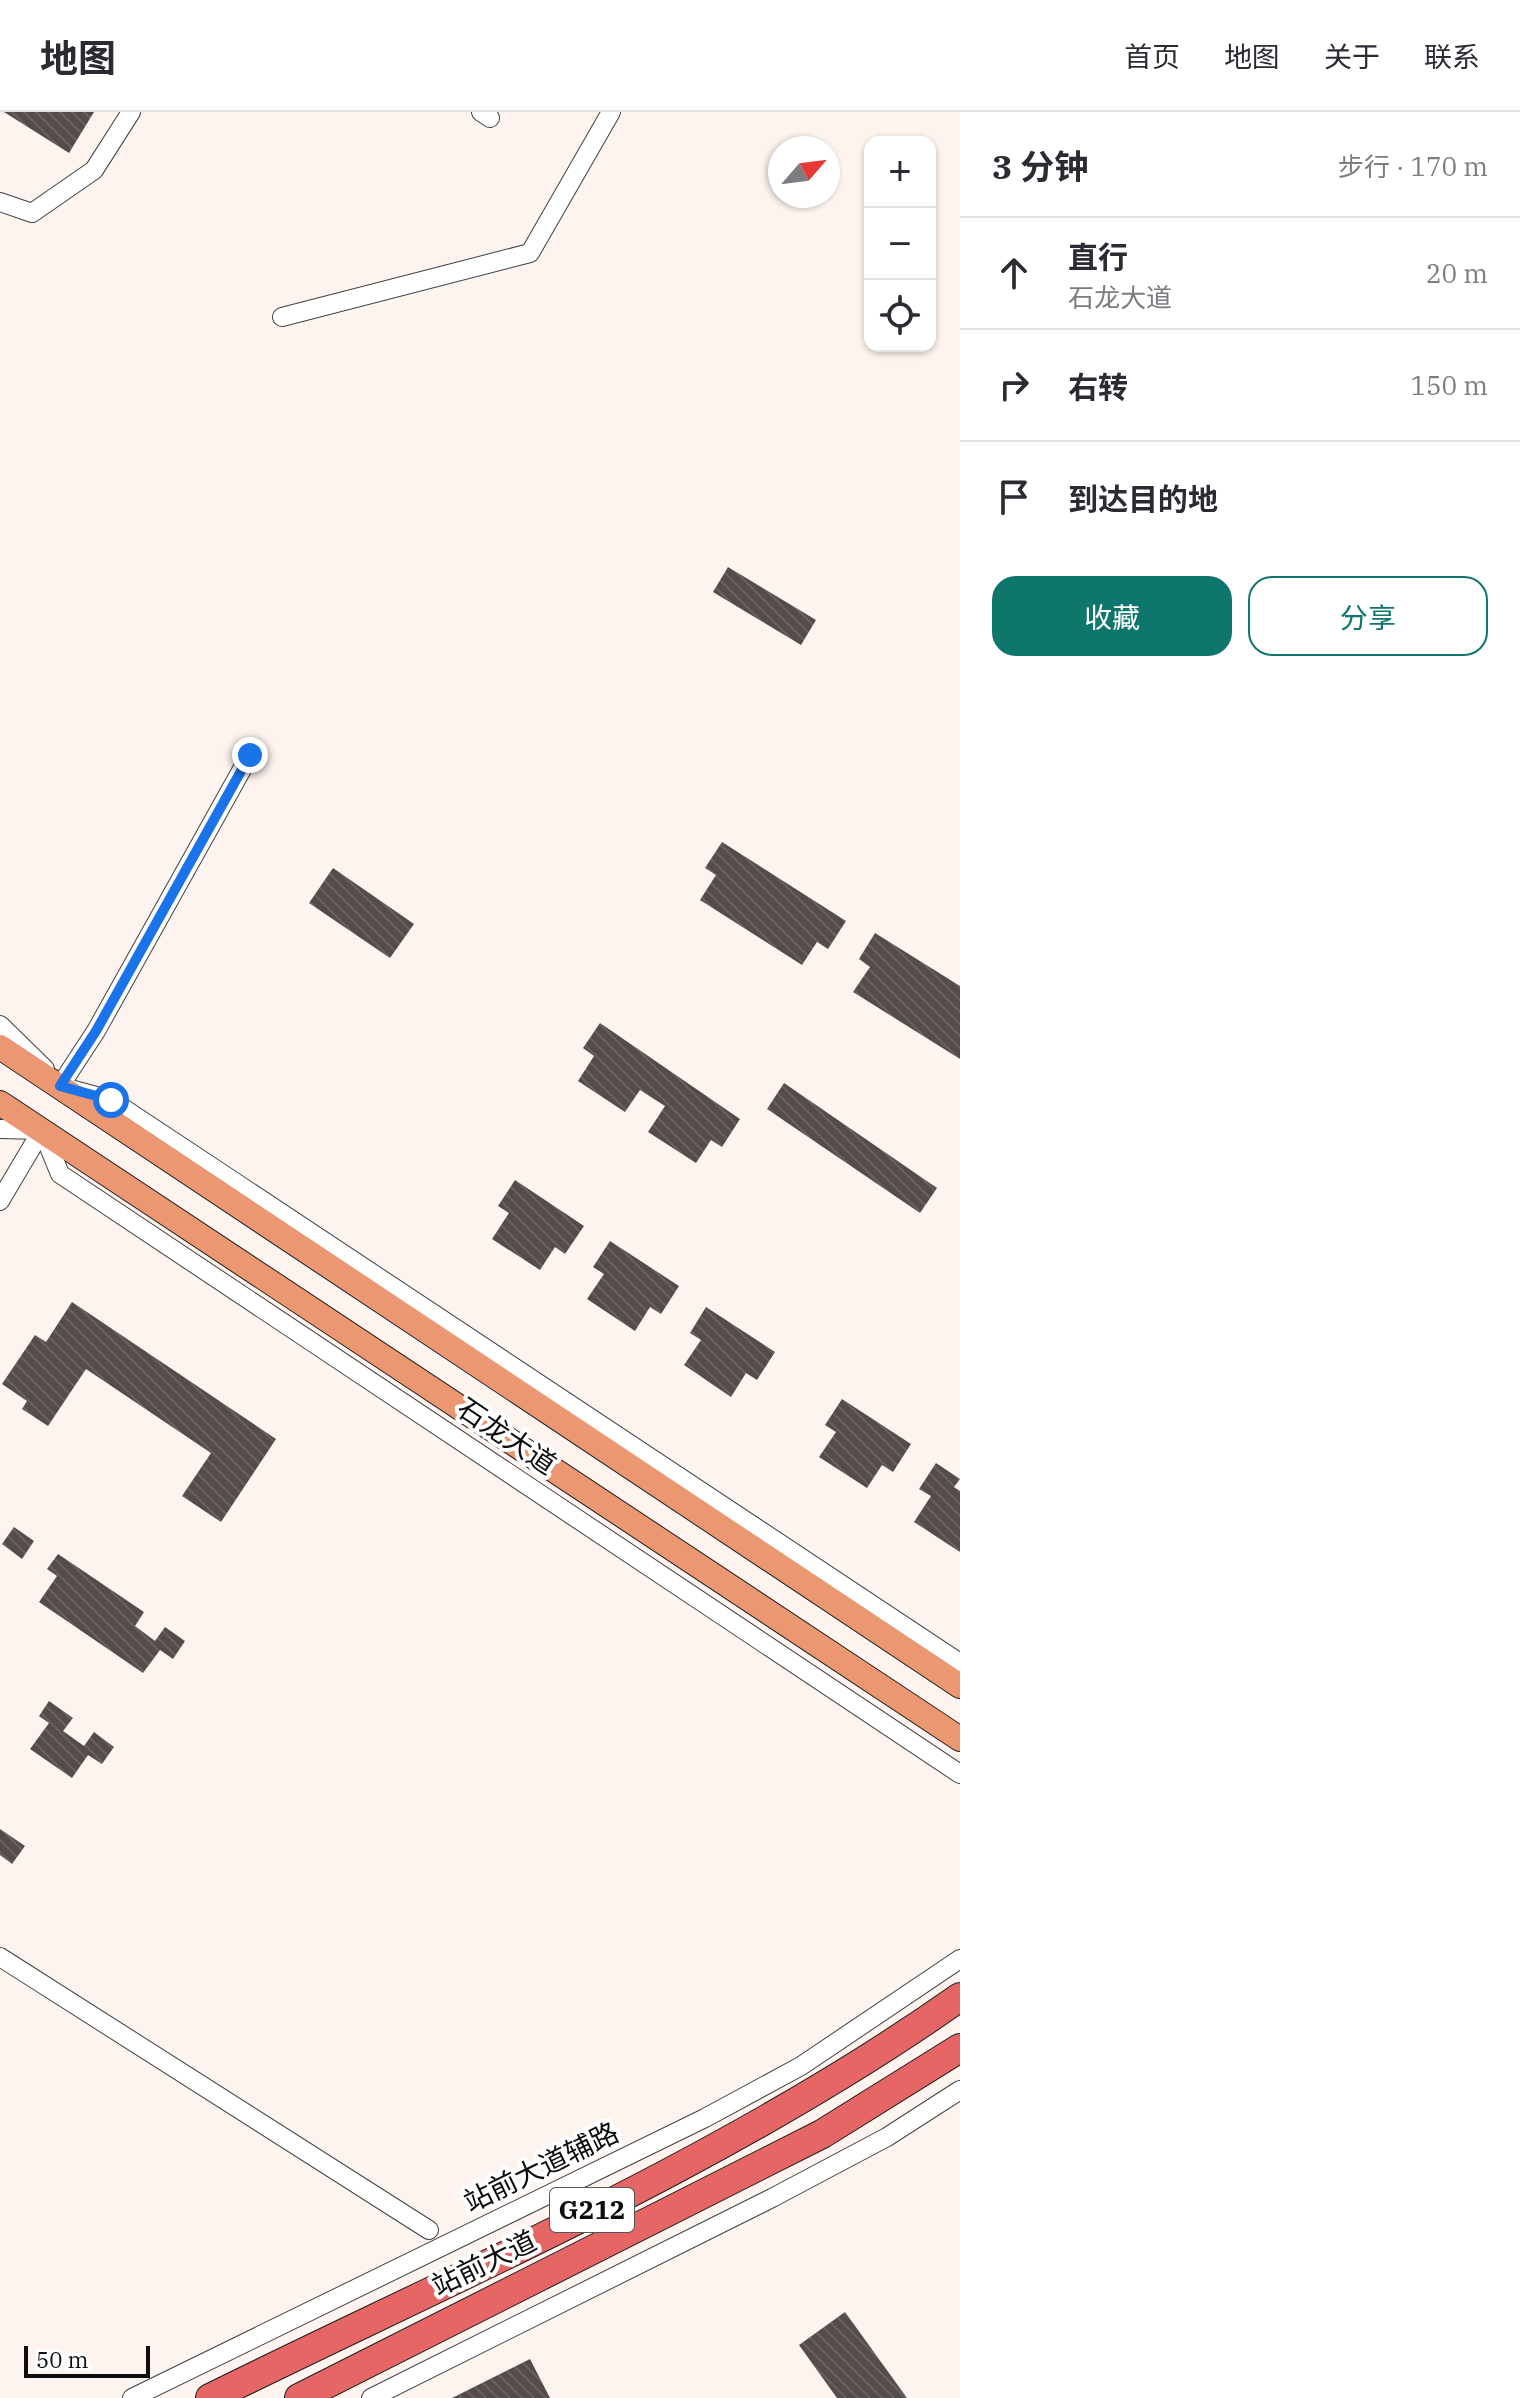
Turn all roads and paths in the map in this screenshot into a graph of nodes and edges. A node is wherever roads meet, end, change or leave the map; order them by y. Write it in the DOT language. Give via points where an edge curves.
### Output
graph roads {
  1 [pos="131,112"];
  2 [pos="611,112"];
  3 [pos="0,202"];
  4 [pos="282,317"];
  5 [pos="250,755"];
  6 [pos="0,1025"];
  7 [pos="0,1047"];
  8 [pos="60,1086"];
  9 [pos="0,1103"];
  10 [pos="0,1129"];
  11 [pos="42,1130"];
  12 [pos="0,1201"];
  13 [pos="960,1663"];
  14 [pos="960,1686"];
  15 [pos="960,1739"];
  16 [pos="960,1774"];
  17 [pos="0,1957"];
  18 [pos="960,1959"];
  19 [pos="960,1997"];
  20 [pos="960,2048"];
  21 [pos="960,2090"];
  22 [pos="429,2230"];
  23 [pos="132,2398"];
  24 [pos="210,2398"];
  25 [pos="299,2398"];
  26 [pos="371,2398"];
  1 -- 3 [label="street" via="94,170 32,213"];
  2 -- 4 [label="street" via="530,253"];
  5 -- 8 [label="street"];
  6 -- 8 [label="street, 石龙大道"];
  7 -- 8 [label="main road, 石龙大道"];
  8 -- 13 [label="street, 石龙大道" via="111,1100"];
  8 -- 14 [label="main road, 石龙大道"];
  9 -- 11 [label="main road, 石龙大道"];
  10 -- 11 [label="street"];
  11 -- 12 [label="street"];
  11 -- 15 [label="main road, 石龙大道"];
  11 -- 16 [label="street, 石龙大道" via="60,1174"];
  17 -- 22 [label="street"];
  18 -- 23 [label="street, 站前大道辅路" via="801,2066 705,2118"];
  19 -- 24 [label="highway, 站前大道 / G212" via="814,2093 685,2164"];
  20 -- 25 [label="highway, 站前大道 / G212" via="822,2134"];
  21 -- 26 [label="street" via="887,2137"];
}
